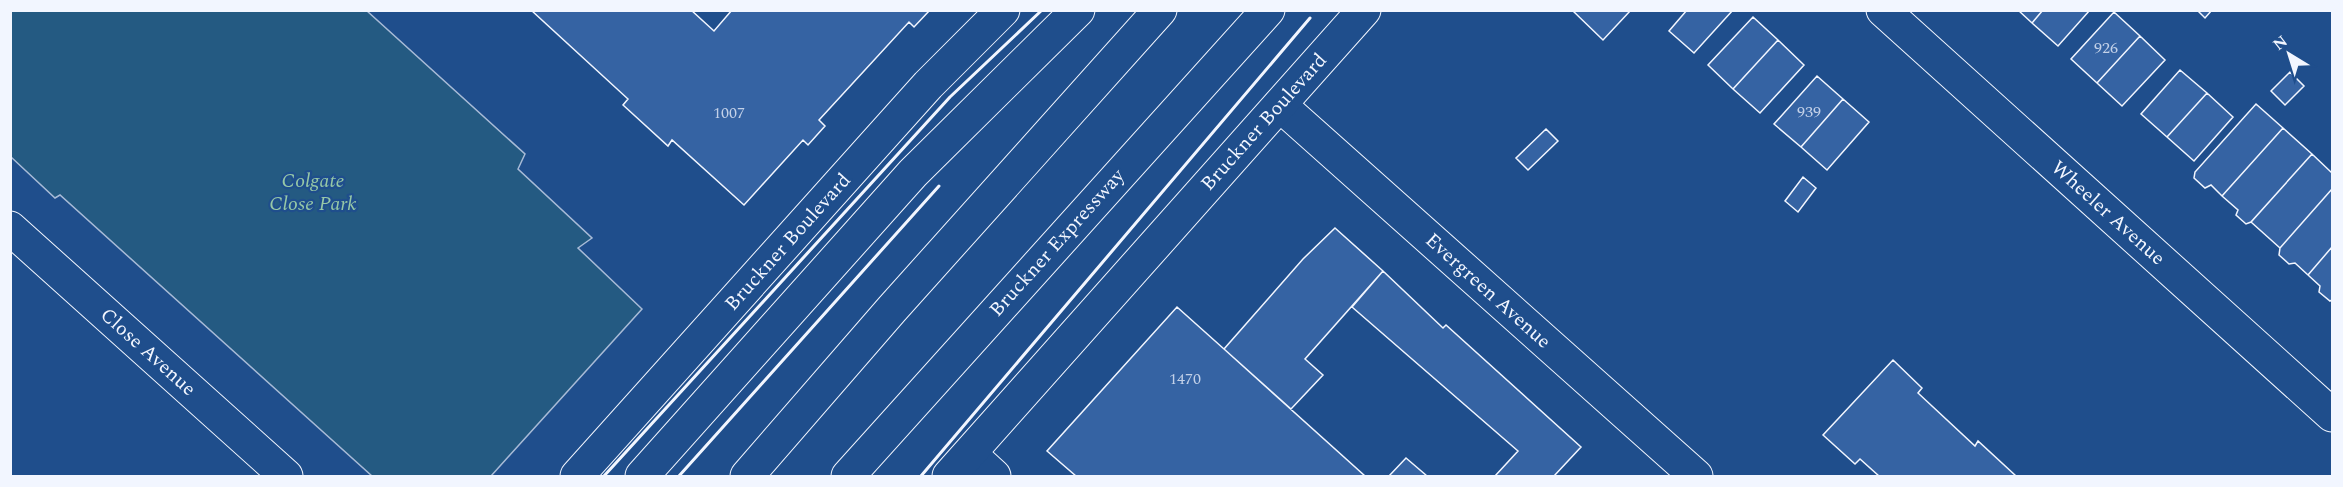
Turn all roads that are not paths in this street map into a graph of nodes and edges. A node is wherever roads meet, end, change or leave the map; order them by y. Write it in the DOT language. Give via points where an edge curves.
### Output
graph roads {
  1 [pos="1003,10"];
  2 [pos="1078,10"];
  3 [pos="1160,10"];
  4 [pos="1268,10"];
  5 [pos="1364,10"];
  6 [pos="1883,10"];
  7 [pos="1280,105"];
  8 [pos="10,228"];
  9 [pos="2332,416"];
  10 [pos="959,465"];
  11 [pos="286,477"];
  12 [pos="576,477"];
  13 [pos="642,477"];
  14 [pos="747,477"];
  15 [pos="848,477"];
  16 [pos="994,477"];
  17 [pos="1696,477"];
  1 -- 12 [label="main road, Bruckner Boulevard" via="928,85"];
  2 -- 13 [label="main road" via="913,173"];
  3 -- 14 [label="main road"];
  4 -- 15 [label="main road, Bruckner Expressway"];
  5 -- 7 [label="main road, Bruckner Boulevard"];
  6 -- 9 [label="main road, Wheeler Avenue"];
  7 -- 10 [label="main road, Bruckner Boulevard"];
  7 -- 17 [label="main road, Evergreen Avenue"];
  8 -- 11 [label="main road, Close Avenue"];
  10 -- 16 [label="main road"];
}
